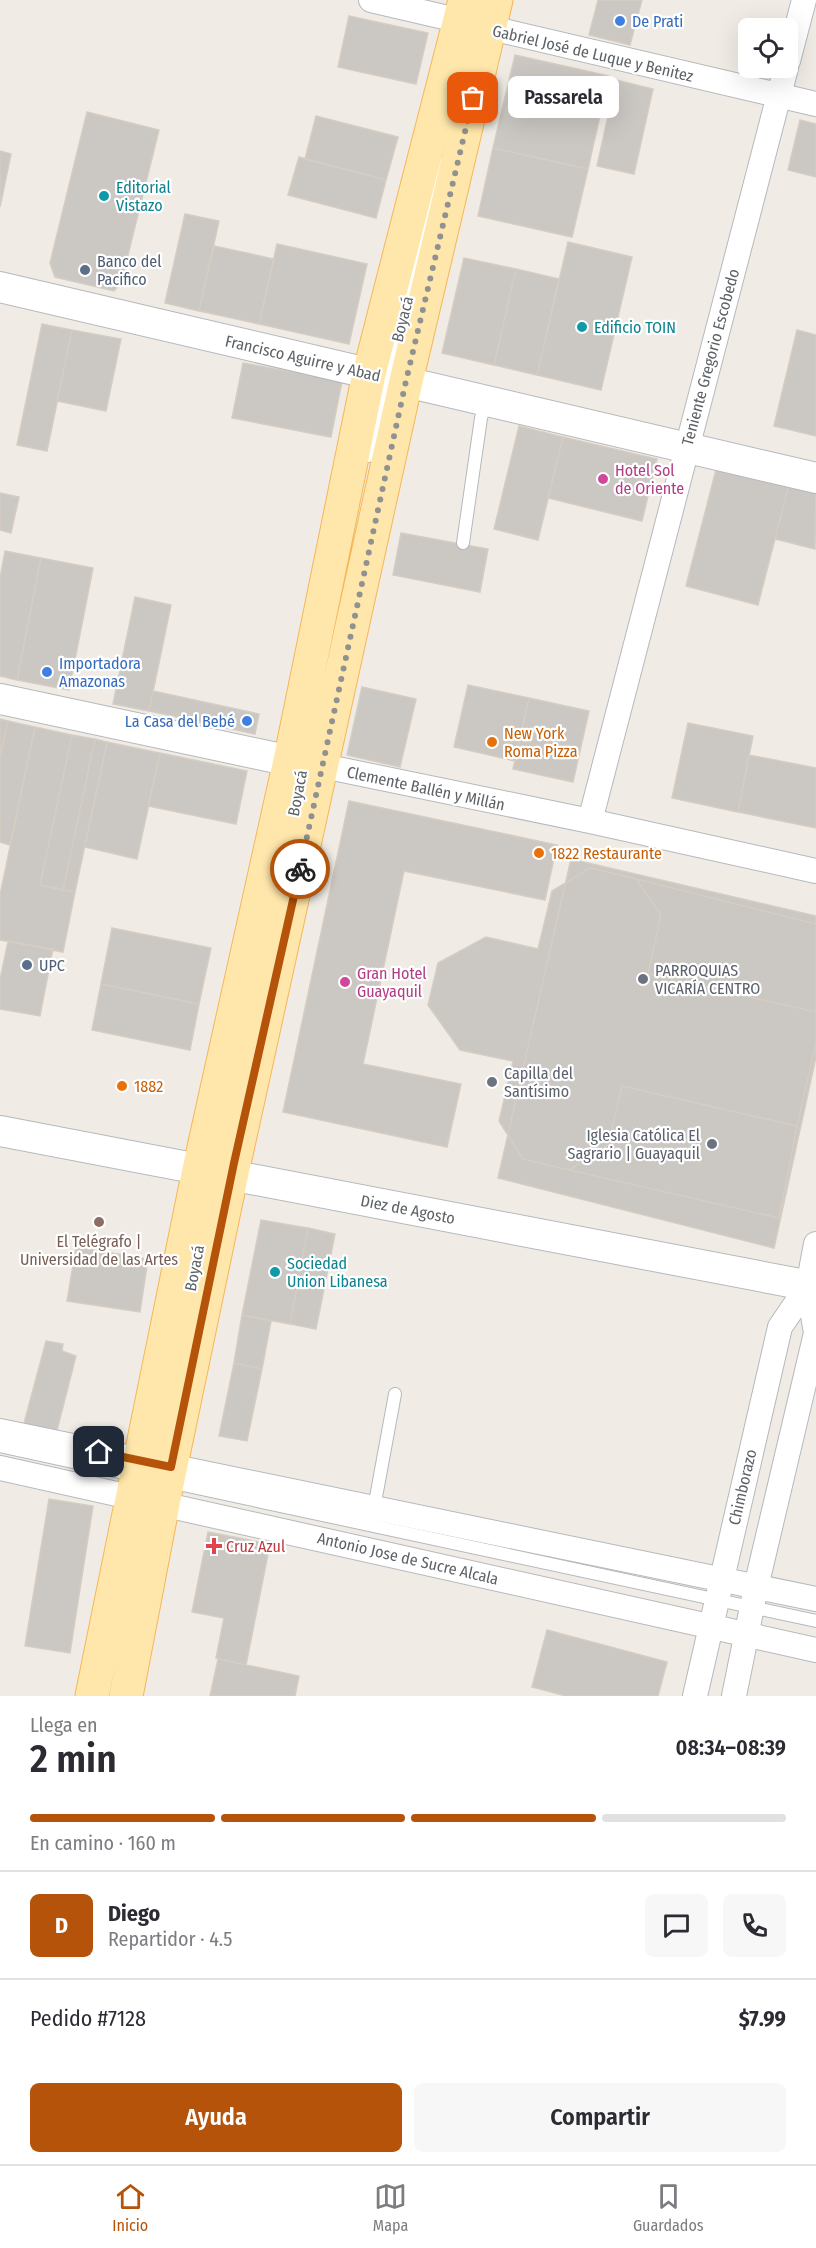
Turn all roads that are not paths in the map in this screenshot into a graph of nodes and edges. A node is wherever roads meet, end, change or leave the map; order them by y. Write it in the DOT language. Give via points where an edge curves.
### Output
graph roads {
  1 [pos="371,0"];
  2 [pos="804,0"];
  3 [pos="476,17"];
  4 [pos="798,22"];
  5 [pos="783,78"];
  6 [pos="778,95"];
  7 [pos="816,104"];
  8 [pos="443,149"];
  9 [pos="0,286"];
  10 [pos="388,378"];
  11 [pos="486,399"];
  12 [pos="687,446"];
  13 [pos="366,468"];
  14 [pos="816,478"];
  15 [pos="349,536"];
  16 [pos="463,543"];
  17 [pos="323,662"];
  18 [pos="0,699"];
  19 [pos="304,764"];
  20 [pos="590,821"];
  21 [pos="816,871"];
  22 [pos="0,1131"];
  23 [pos="214,1172"];
  24 [pos="816,1244"];
  25 [pos="812,1286"];
  26 [pos="395,1394"];
  27 [pos="0,1431"];
  28 [pos="0,1446"];
  29 [pos="0,1468"];
  30 [pos="152,1482"];
  31 [pos="374,1508"];
  32 [pos="718,1590"];
  33 [pos="754,1597"];
  34 [pos="816,1599"];
  35 [pos="816,1621"];
  36 [pos="710,1627"];
  37 [pos="747,1635"];
  38 [pos="816,1650"];
  39 [pos="92,1696"];
  40 [pos="126,1696"];
  41 [pos="695,1696"];
  42 [pos="734,1696"];
  1 -- 3 [label="street, Gabriel José de Luque y Benitez"];
  2 -- 4 [label="street"];
  3 -- 6 [label="street, Gabriel José de Luque y Benitez"];
  3 -- 10 [label="main road, Boyacá"];
  5 -- 6 [label="street, Teniente Gregorio Escobedo"];
  6 -- 7 [label="street, Gabriel José de Luque y Benitez"];
  6 -- 12 [label="street, Teniente Gregorio Escobedo"];
  8 -- 10 [label="lane, Boyacá"];
  9 -- 10 [label="street, Francisco Aguirre y Abad"];
  10 -- 11 [label="street, Francisco Aguirre y Abad"];
  10 -- 13 [label="lane, Boyacá"];
  10 -- 19 [label="main road, Boyacá"];
  11 -- 12 [label="street, Francisco Aguirre y Abad"];
  11 -- 16 [label="lane"];
  12 -- 14 [label="street, Francisco Aguirre y Abad"];
  12 -- 20 [label="street, Teniente Gregorio Escobedo"];
  15 -- 17 [label="lane"];
  18 -- 19 [label="street, Clemente Ballén y Millán"];
  19 -- 20 [label="street, Clemente Ballén y Millán"];
  19 -- 23 [label="main road, Boyacá"];
  20 -- 21 [label="street, Clemente Ballén y Millán"];
  22 -- 23 [label="street, Diez de Agosto"];
  23 -- 25 [label="street, Diez de Agosto"];
  23 -- 30 [label="main road, Boyacá"];
  24 -- 25 [label="street, Chimborazo"];
  25 -- 32 [label="street, Chimborazo" via="780,1327"];
  25 -- 33 [label="street, Chimborazo" via="816,1333"];
  26 -- 31 [label="lane"];
  27 -- 30 [label="street, Antonio Jose de Sucre Alcala"];
  28 -- 30 [label="lane, Antonio Jose de Sucre Alcala"];
  29 -- 30 [label="street, Antonio Jose de Sucre Alcala"];
  30 -- 31 [label="street, Antonio Jose de Sucre Alcala"];
  30 -- 32 [label="lane, Antonio Jose de Sucre Alcala"];
  30 -- 36 [label="street, Antonio Jose de Sucre Alcala"];
  30 -- 39 [label="main road, Boyacá"];
  30 -- 40 [label="main road, Boyacá"];
  31 -- 32 [label="street, Antonio Jose de Sucre Alcala"];
  32 -- 33 [label="street, Antonio Jose de Sucre Alcala"];
  32 -- 36 [label="street, Chimborazo"];
  33 -- 34 [label="street, Antonio Jose de Sucre Alcala"];
  33 -- 35 [label="lane, Antonio Jose de Sucre Alcala"];
  33 -- 37 [label="street, Chimborazo"];
  36 -- 37 [label="street, Antonio Jose de Sucre Alcala"];
  36 -- 41 [label="street, Chimborazo"];
  37 -- 38 [label="street, Antonio Jose de Sucre Alcala"];
  37 -- 42 [label="street, Chimborazo"];
}
